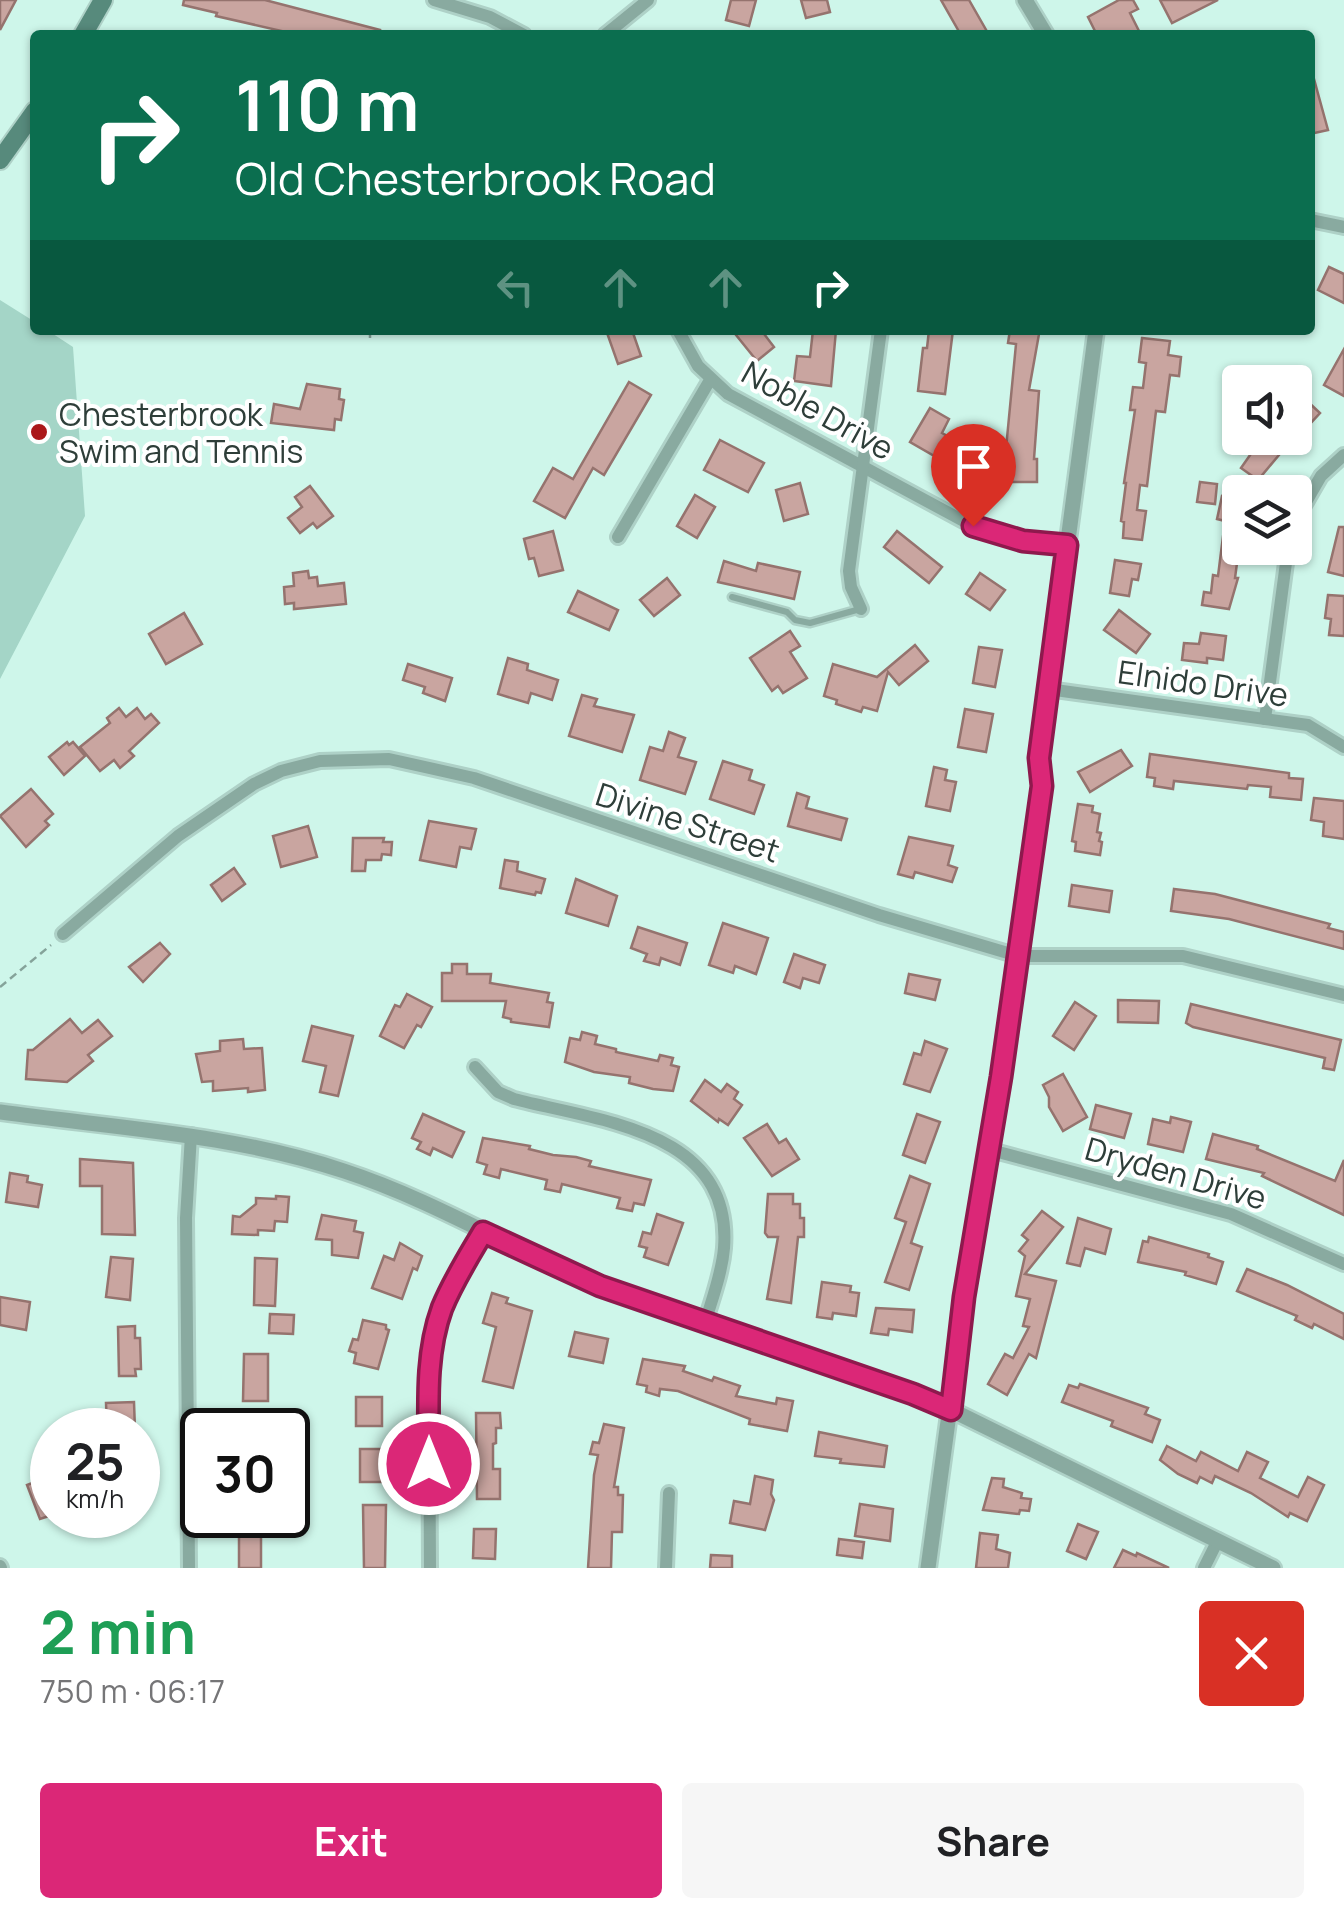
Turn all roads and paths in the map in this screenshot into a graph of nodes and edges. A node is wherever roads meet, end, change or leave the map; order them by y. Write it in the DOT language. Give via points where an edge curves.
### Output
graph roads {
  1 [pos="102,0"];
  2 [pos="434,0"];
  3 [pos="648,0"];
  4 [pos="1026,0"];
  5 [pos="86,30"];
  6 [pos="515,30"];
  7 [pos="611,30"];
  8 [pos="1043,30"];
  9 [pos="30,117"];
  10 [pos="0,160"];
  11 [pos="1315,221"];
  12 [pos="1344,226"];
  13 [pos="370,335"];
  14 [pos="681,335"];
  15 [pos="880,335"];
  16 [pos="1095,335"];
  17 [pos="370,339"];
  18 [pos="710,380"];
  19 [pos="1344,455"];
  20 [pos="862,467"];
  21 [pos="1312,492"];
  22 [pos="618,538"];
  23 [pos="1067,545"];
  24 [pos="1286,565"];
  25 [pos="732,596"];
  26 [pos="861,608"];
  27 [pos="1048,689"];
  28 [pos="1265,719"];
  29 [pos="1344,747"];
  30 [pos="63,934"];
  31 [pos="1018,956"];
  32 [pos="0,988"];
  33 [pos="1344,995"];
  34 [pos="475,1067"];
  35 [pos="0,1112"];
  36 [pos="191,1135"];
  37 [pos="987,1149"];
  38 [pos="483,1232"];
  39 [pos="1344,1264"];
  40 [pos="705,1323"];
  41 [pos="951,1410"];
  42 [pos="669,1493"];
  43 [pos="1218,1540"];
  44 [pos="188,1568"];
  45 [pos="430,1568"];
  46 [pos="666,1568"];
  47 [pos="928,1568"];
  48 [pos="1204,1568"];
  49 [pos="1273,1568"];
  1 -- 5 [label="main road"];
  2 -- 6 [label="street"];
  3 -- 7 [label="street"];
  4 -- 8 [label="street"];
  9 -- 10 [label="main road"];
  11 -- 12 [label="street"];
  13 -- 17 [label="path"];
  14 -- 18 [label="street, Noble Drive"];
  15 -- 20 [label="street"];
  16 -- 23 [label="street"];
  18 -- 20 [label="street, Noble Drive"];
  18 -- 22 [label="street"];
  19 -- 21 [label="street"];
  20 -- 23 [label="street, Noble Drive" via="973,526"];
  20 -- 26 [label="street" via="849,571"];
  23 -- 27 [label="street"];
  24 -- 28 [label="street"];
  25 -- 26 [label="lane" via="810,622"];
  27 -- 28 [label="street, Elnido Drive"];
  27 -- 31 [label="street"];
  28 -- 29 [label="street, Elnido Drive" via="1308,725"];
  30 -- 31 [label="street, Divine Street" via="178,836 254,784 305,764 356,758 422,764 474,778"];
  30 -- 32 [label="path"];
  31 -- 33 [label="street, Divine Street" via="1183,956"];
  31 -- 37 [label="street"];
  34 -- 40 [label="street" via="498,1092 654,1136 701,1169 724,1228"];
  35 -- 36 [label="street"];
  36 -- 38 [label="street" via="343,1170"];
  36 -- 44 [label="street"];
  37 -- 39 [label="street, Dryden Drive" via="1231,1214"];
  37 -- 41 [label="street"];
  38 -- 40 [label="street" via="600,1286"];
  38 -- 45 [label="street" via="435,1332"];
  40 -- 41 [label="street"];
  41 -- 43 [label="street"];
  41 -- 47 [label="street"];
  42 -- 46 [label="street"];
  43 -- 48 [label="street"];
  43 -- 49 [label="street"];
}
